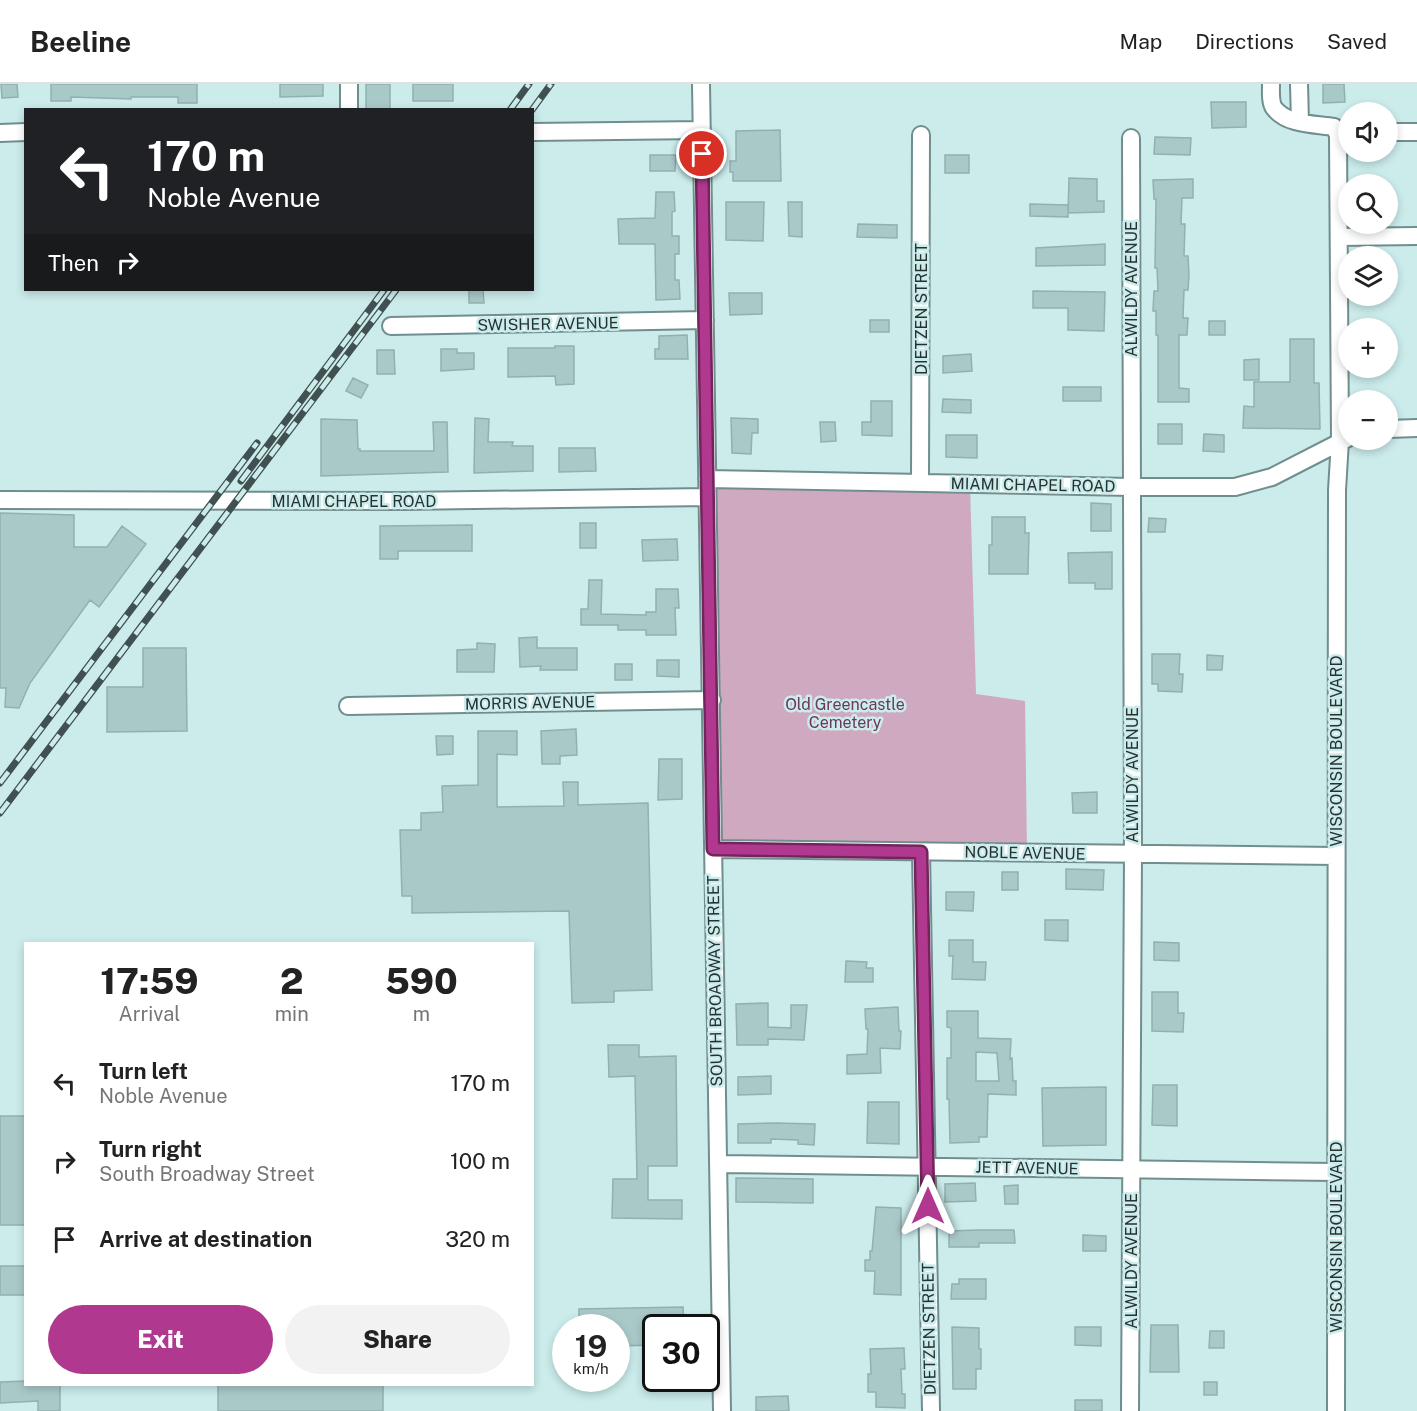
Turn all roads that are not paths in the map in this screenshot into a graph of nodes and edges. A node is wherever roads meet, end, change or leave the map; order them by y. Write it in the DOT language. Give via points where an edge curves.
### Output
graph roads {
  1 [pos="349,84"];
  2 [pos="701,84"];
  3 [pos="1271,84"];
  4 [pos="1299,84"];
  5 [pos="349,108"];
  6 [pos="1300,122"];
  7 [pos="1338,129"];
  8 [pos="702,130"];
  9 [pos="24,132"];
  10 [pos="534,132"];
  11 [pos="1398,132"];
  12 [pos="1417,132"];
  13 [pos="0,133"];
  14 [pos="921,135"];
  15 [pos="1131,138"];
  16 [pos="1342,162"];
  17 [pos="1417,236"];
  18 [pos="1339,237"];
  19 [pos="705,320"];
  20 [pos="391,326"];
  21 [pos="1343,390"];
  22 [pos="1417,428"];
  23 [pos="1398,429"];
  24 [pos="1338,442"];
  25 [pos="1343,450"];
  26 [pos="707,479"];
  27 [pos="920,482"];
  28 [pos="1131,487"];
  29 [pos="707,497"];
  30 [pos="0,500"];
  31 [pos="712,700"];
  32 [pos="348,706"];
  33 [pos="713,849"];
  34 [pos="921,852"];
  35 [pos="1133,854"];
  36 [pos="1336,856"];
  37 [pos="718,1164"];
  38 [pos="928,1166"];
  39 [pos="1131,1169"];
  40 [pos="1336,1172"];
  41 [pos="722,1411"];
  42 [pos="930,1411"];
  43 [pos="1130,1411"];
  44 [pos="1336,1411"];
  1 -- 5 [label="street"];
  2 -- 8 [label="street, SOUTH BROADWAY STREET"];
  3 -- 6 [label="street, WISCONSIN BOULEVARD" via="1274,108"];
  4 -- 6 [label="street"];
  6 -- 7 [label="street, WISCONSIN BOULEVARD"];
  8 -- 10 [label="street"];
  8 -- 19 [label="street, SOUTH BROADWAY STREET"];
  9 -- 13 [label="street"];
  11 -- 12 [label="street"];
  14 -- 27 [label="street, DIETZEN STREET"];
  15 -- 28 [label="street, ALWILDY AVENUE"];
  16 -- 18 [label="street, WISCONSIN BOULEVARD"];
  17 -- 18 [label="street"];
  18 -- 21 [label="street, WISCONSIN BOULEVARD"];
  19 -- 20 [label="street, SWISHER AVENUE"];
  19 -- 26 [label="street, SOUTH BROADWAY STREET"];
  22 -- 23 [label="street"];
  24 -- 28 [label="street, MIAMI CHAPEL ROAD" via="1272,477 1235,486"];
  25 -- 36 [label="street, WISCONSIN BOULEVARD" via="1337,502"];
  26 -- 27 [label="street, MIAMI CHAPEL ROAD"];
  26 -- 29 [label="street, SOUTH BROADWAY STREET"];
  27 -- 28 [label="street, MIAMI CHAPEL ROAD"];
  28 -- 35 [label="street, ALWILDY AVENUE"];
  29 -- 30 [label="street, MIAMI CHAPEL ROAD"];
  29 -- 31 [label="street, SOUTH BROADWAY STREET"];
  31 -- 32 [label="street, MORRIS AVENUE"];
  31 -- 33 [label="street, SOUTH BROADWAY STREET"];
  33 -- 34 [label="street, NOBLE AVENUE"];
  33 -- 37 [label="street, SOUTH BROADWAY STREET"];
  34 -- 35 [label="street, NOBLE AVENUE"];
  34 -- 38 [label="street, DIETZEN STREET"];
  35 -- 36 [label="street, NOBLE AVENUE"];
  35 -- 39 [label="street, ALWILDY AVENUE"];
  36 -- 40 [label="street, WISCONSIN BOULEVARD"];
  37 -- 38 [label="street, JETT AVENUE"];
  37 -- 41 [label="street, SOUTH BROADWAY STREET"];
  38 -- 39 [label="street, JETT AVENUE"];
  38 -- 42 [label="street, DIETZEN STREET"];
  39 -- 40 [label="street, JETT AVENUE"];
  39 -- 43 [label="street, ALWILDY AVENUE"];
  40 -- 44 [label="street, WISCONSIN BOULEVARD"];
}
